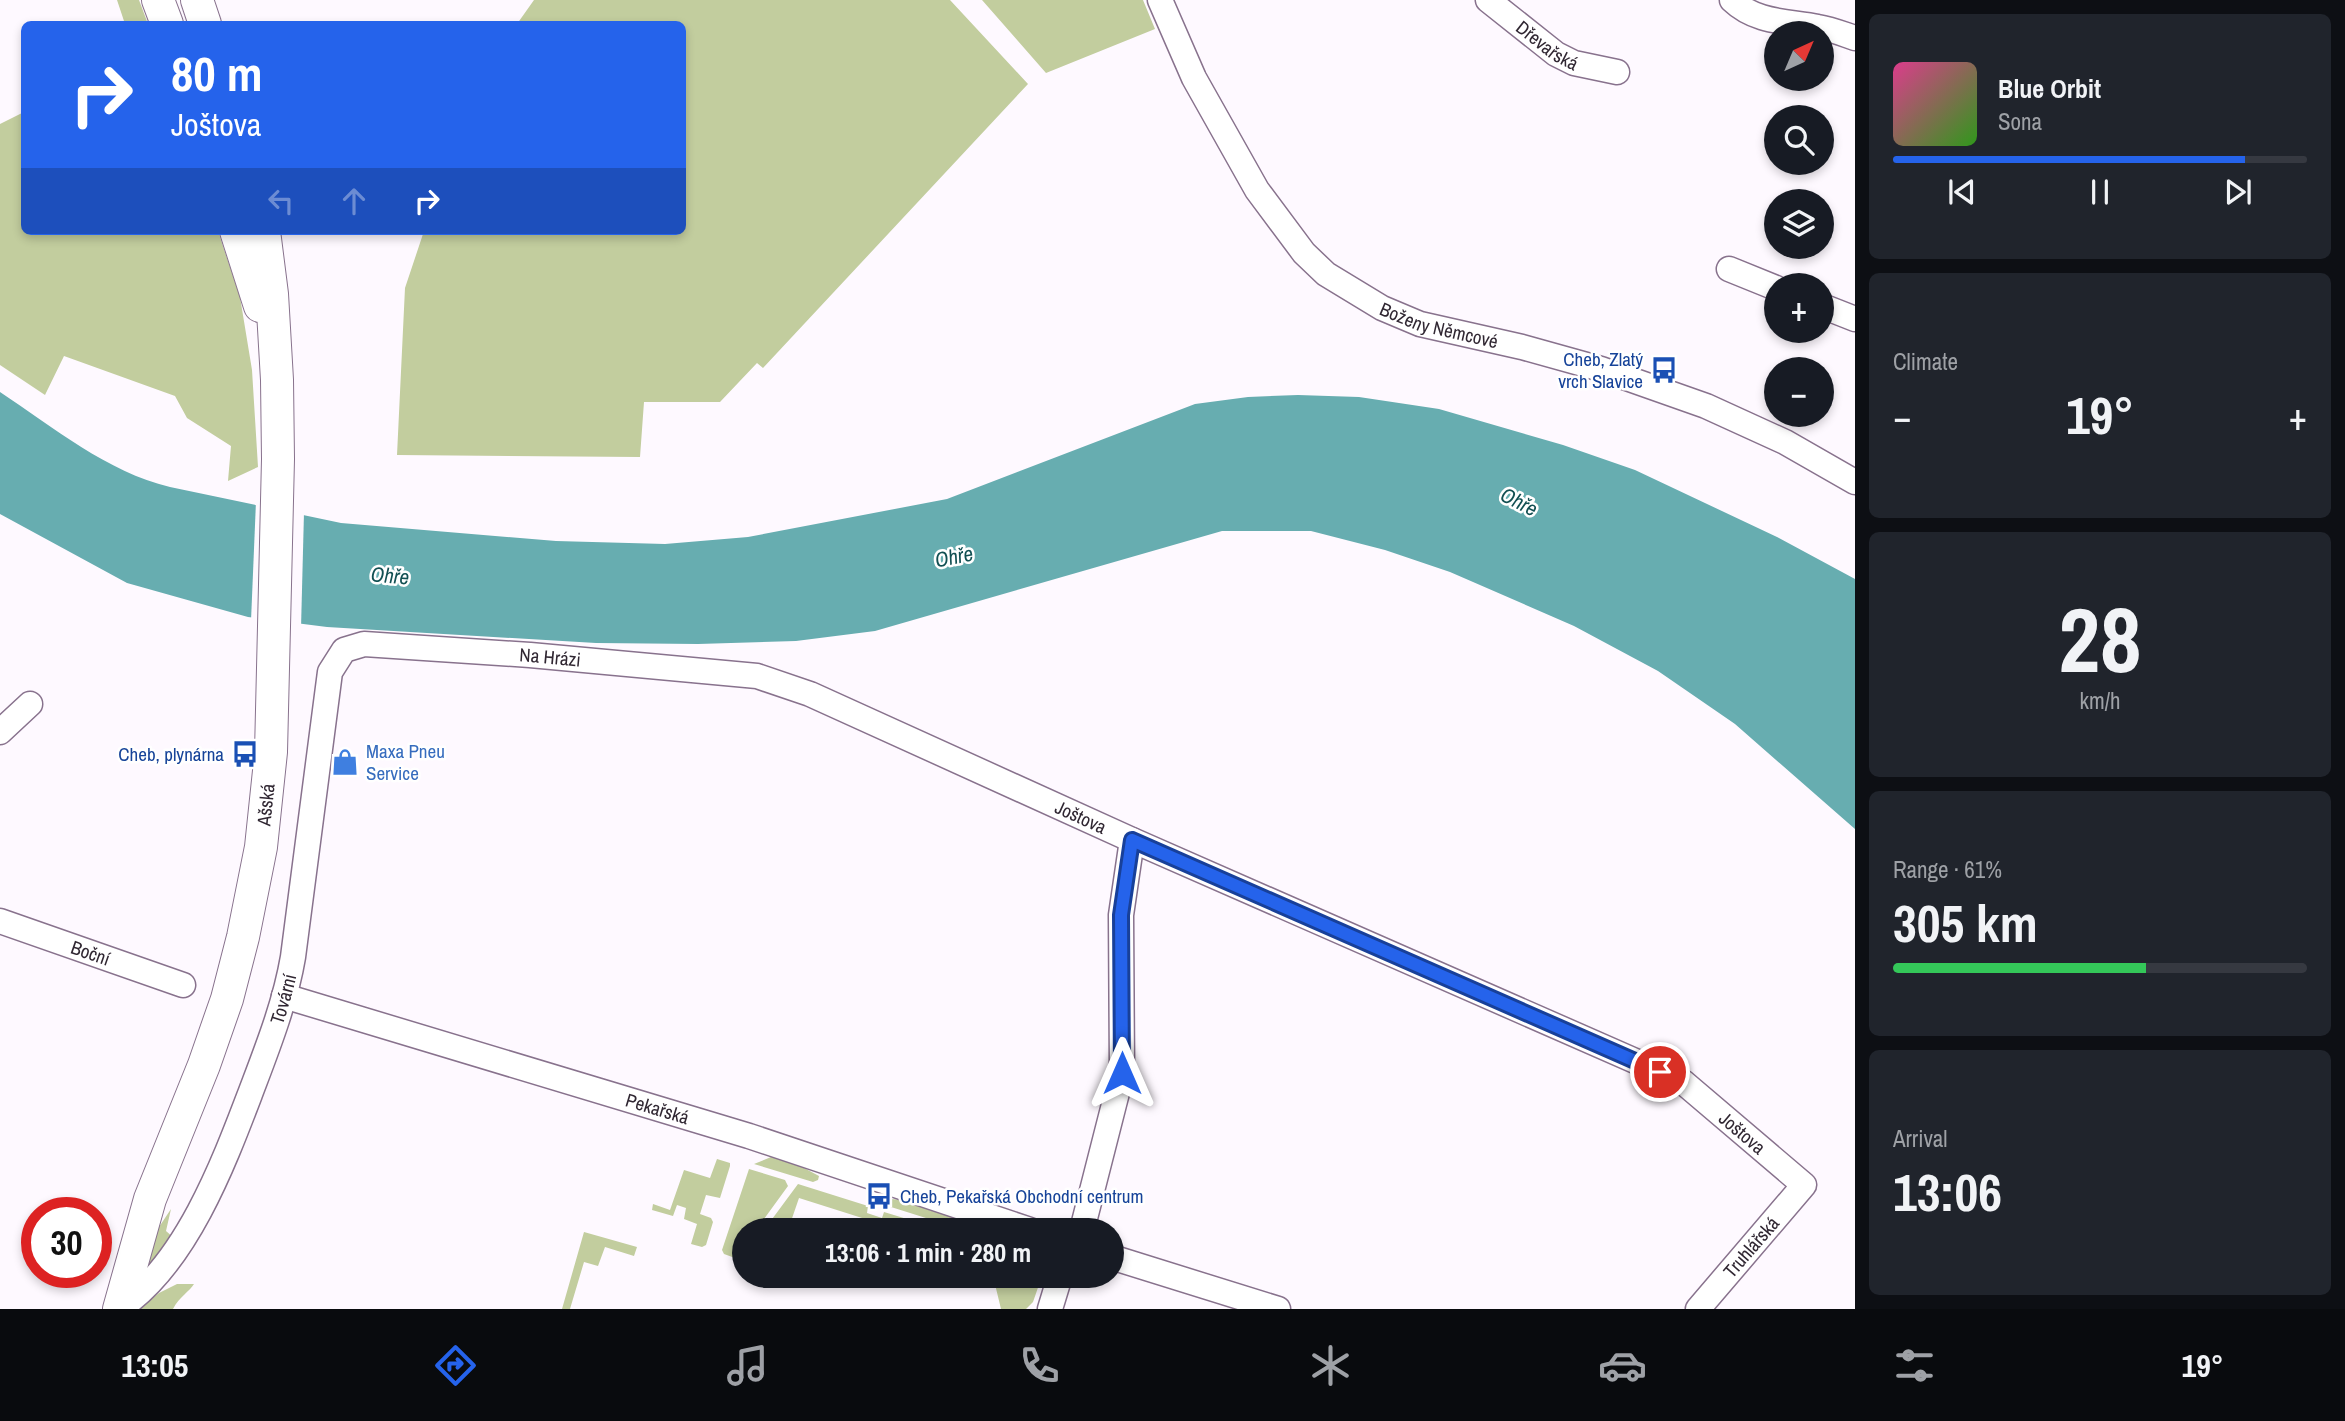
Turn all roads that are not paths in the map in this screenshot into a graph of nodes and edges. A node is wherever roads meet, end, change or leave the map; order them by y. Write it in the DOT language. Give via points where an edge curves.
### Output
graph roads {
  1 [pos="158,0"];
  2 [pos="197,0"];
  3 [pos="1160,0"];
  4 [pos="1488,0"];
  5 [pos="1732,0"];
  6 [pos="166,21"];
  7 [pos="204,21"];
  8 [pos="1855,38"];
  9 [pos="1617,72"];
  10 [pos="237,235"];
  11 [pos="265,235"];
  12 [pos="1729,269"];
  13 [pos="1764,283"];
  14 [pos="1834,311"];
  15 [pos="1855,319"];
  16 [pos="275,350"];
  17 [pos="1855,482"];
  18 [pos="344,650"];
  19 [pos="757,676"];
  20 [pos="30,704"];
  21 [pos="0,732"];
  22 [pos="1132,840"];
  23 [pos="0,921"];
  24 [pos="183,985"];
  25 [pos="284,996"];
  26 [pos="1804,1185"];
  27 [pos="150,1199"];
  28 [pos="994,1218"];
  29 [pos="1085,1218"];
  30 [pos="1124,1261"];
  31 [pos="1056,1288"];
  32 [pos="100,1309"];
  33 [pos="119,1309"];
  34 [pos="1050,1309"];
  35 [pos="1278,1309"];
  36 [pos="1698,1309"];
  1 -- 6 [label="main road"];
  2 -- 7 [label="main road"];
  3 -- 17 [label="street, Boženy Němcové" via="1194,78 1257,190 1304,253 1326,274 1382,308 1420,324 1601,369 1693,401 1785,442"];
  4 -- 9 [label="street, Dřevařská" via="1556,54 1574,63"];
  5 -- 8 [label="street" via="1757,17 1821,27"];
  10 -- 16 [label="main road, Ašská"];
  11 -- 16 [label="main road, Ašská"];
  12 -- 13 [label="street"];
  14 -- 15 [label="street"];
  16 -- 27 [label="main road, Ašská" via="275,640 271,752 261,847 227,999"];
  18 -- 19 [label="street, Na Hrázi" via="364,644"];
  18 -- 25 [label="street, Tovární" via="330,672 320,768"];
  19 -- 22 [label="street, Joštova" via="810,694"];
  20 -- 21 [label="street"];
  22 -- 26 [label="street, Joštova" via="1683,1082"];
  22 -- 29 [label="street" via="1121,915 1122,1073"];
  23 -- 24 [label="street, Boční"];
  25 -- 28 [label="street, Pekařská" via="749,1136"];
  25 -- 33 [label="street, Tovární" via="213,1188 153,1279"];
  26 -- 36 [label="street, Truhlářská"];
  27 -- 32 [label="main road, Ašská" via="132,1226"];
  27 -- 33 [label="main road, Ašská"];
  30 -- 35 [label="street"];
  31 -- 34 [label="street"];
}
